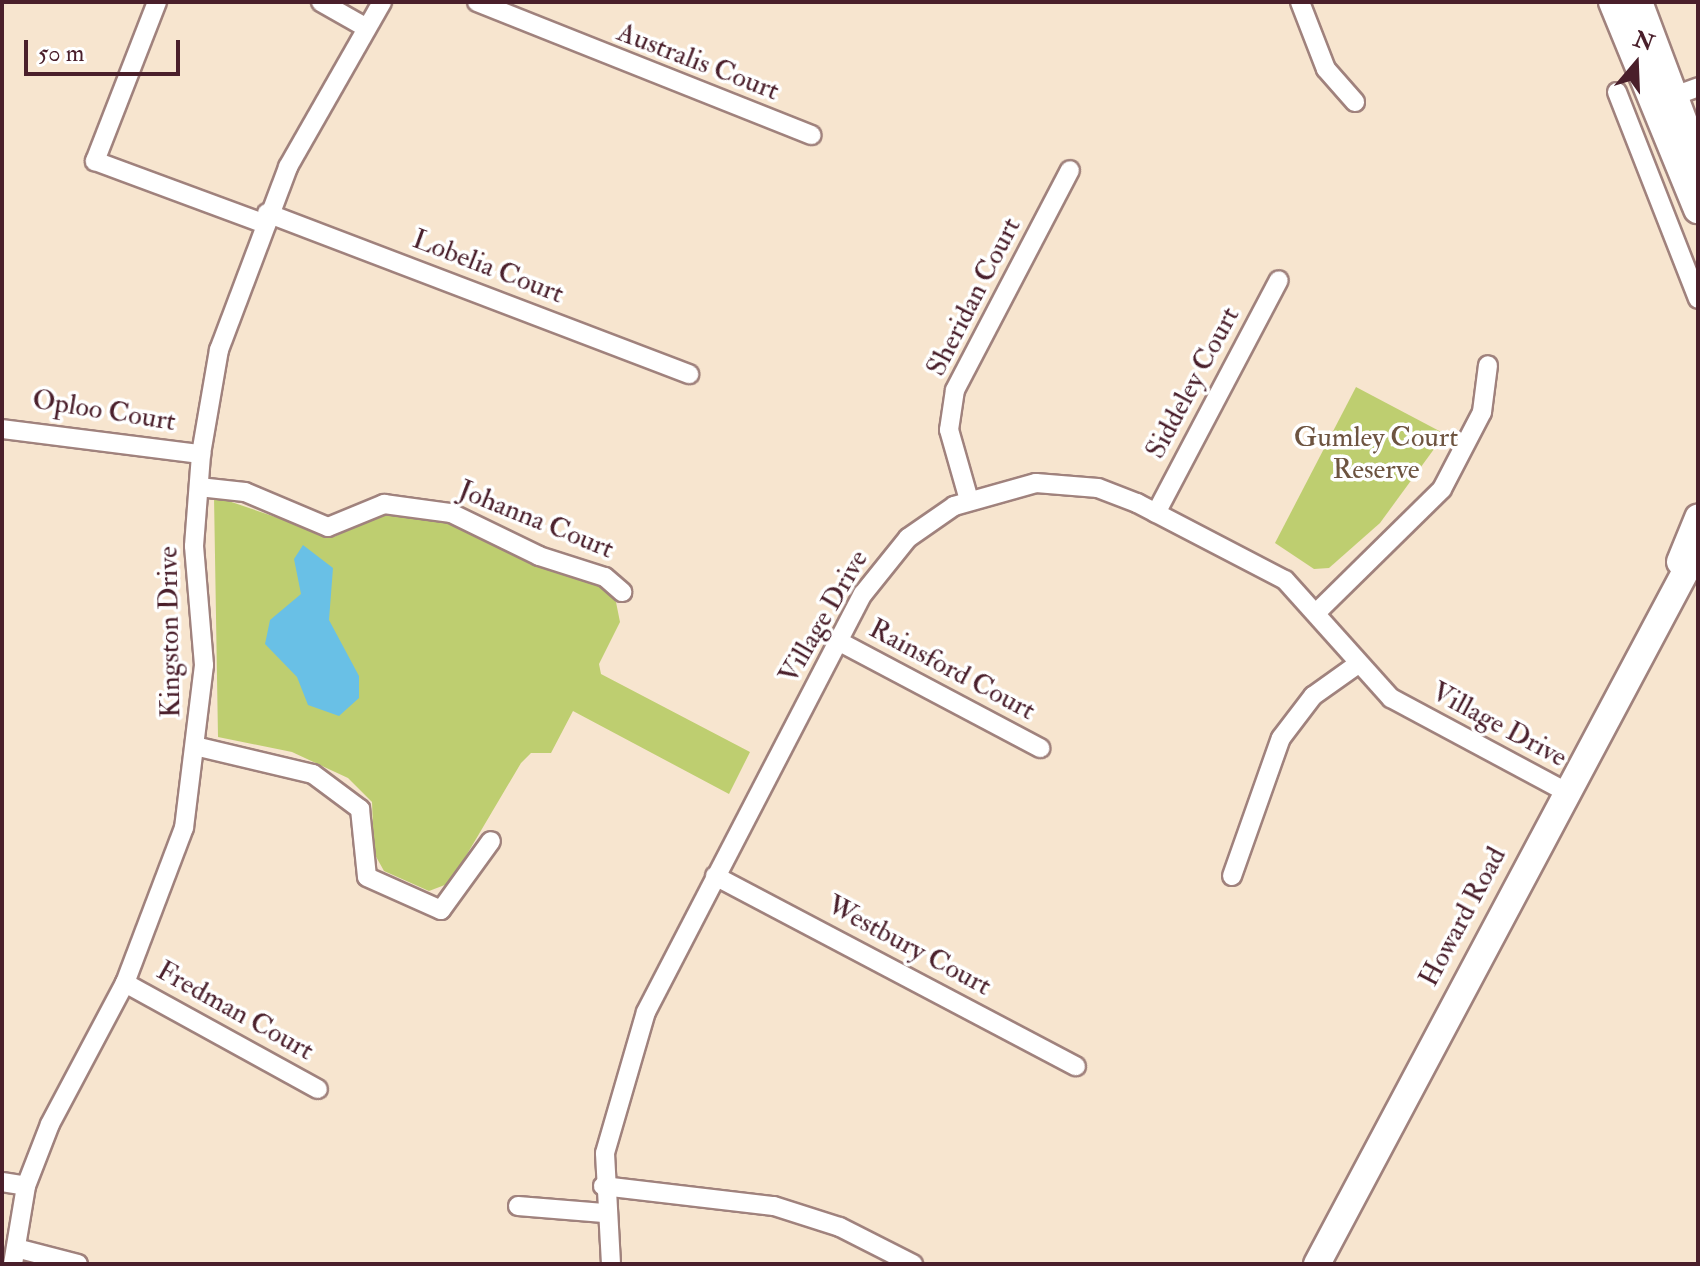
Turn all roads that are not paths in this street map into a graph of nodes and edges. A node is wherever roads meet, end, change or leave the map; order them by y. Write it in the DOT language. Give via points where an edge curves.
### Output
graph roads {
  1 [pos="157,2"];
  2 [pos="321,2"];
  3 [pos="382,2"];
  4 [pos="477,2"];
  5 [pos="1300,2"];
  6 [pos="1613,2"];
  7 [pos="1638,2"];
  8 [pos="365,27"];
  9 [pos="1617,92"];
  10 [pos="1675,95"];
  11 [pos="1355,102"];
  12 [pos="811,135"];
  13 [pos="1698,162"];
  14 [pos="1070,170"];
  15 [pos="1698,209"];
  16 [pos="265,218"];
  17 [pos="1279,280"];
  18 [pos="1698,299"];
  19 [pos="1488,365"];
  20 [pos="689,374"];
  21 [pos="2,429"];
  22 [pos="201,454"];
  23 [pos="199,487"];
  24 [pos="969,500"];
  25 [pos="1156,513"];
  26 [pos="1698,518"];
  27 [pos="1698,548"];
  28 [pos="622,592"];
  29 [pos="1666,599"];
  30 [pos="1317,612"];
  31 [pos="838,641"];
  32 [pos="1358,664"];
  33 [pos="199,747"];
  34 [pos="1040,748"];
  35 [pos="1566,792"];
  36 [pos="491,841"];
  37 [pos="715,876"];
  38 [pos="1232,876"];
  39 [pos="125,983"];
  40 [pos="1076,1066"];
  41 [pos="318,1089"];
  42 [pos="2,1182"];
  43 [pos="26,1186"];
  44 [pos="603,1186"];
  45 [pos="518,1206"];
  46 [pos="604,1213"];
  47 [pos="15,1256"];
  48 [pos="78,1264"];
  49 [pos="611,1264"];
  50 [pos="913,1264"];
  51 [pos="1317,1264"];
  1 -- 16 [label="street, Lobelia Court" via="95,161"];
  2 -- 8 [label="street"];
  3 -- 8 [label="street, Kingston Drive"];
  4 -- 12 [label="street, Australis Court"];
  5 -- 11 [label="street" via="1326,69"];
  6 -- 10 [label="main road"];
  7 -- 10 [label="main road"];
  8 -- 16 [label="street, Kingston Drive"];
  9 -- 18 [label="street"];
  10 -- 13 [label="main road"];
  10 -- 15 [label="main road"];
  14 -- 24 [label="street, Sheridan Court" via="955,390 949,430"];
  16 -- 20 [label="street, Lobelia Court"];
  16 -- 22 [label="street, Kingston Drive" via="219,350"];
  17 -- 25 [label="street, Siddeley Court"];
  19 -- 30 [label="street" via="1482,412 1442,489"];
  21 -- 22 [label="street, Oploo Court"];
  22 -- 23 [label="street, Kingston Drive"];
  23 -- 28 [label="street, Johanna Court" via="245,492 328,527 384,504 451,513 539,556 605,577"];
  23 -- 33 [label="street, Kingston Drive"];
  24 -- 25 [label="street, Village Drive" via="1006,487 1072,484"];
  24 -- 31 [label="street, Village Drive" via="908,538 880,568"];
  25 -- 30 [label="street, Village Drive" via="1264,567"];
  26 -- 29 [label="main road, Howard Road"];
  27 -- 29 [label="main road, Howard Road"];
  29 -- 35 [label="main road, Howard Road"];
  30 -- 32 [label="street, Village Drive"];
  31 -- 34 [label="street, Rainsford Court"];
  31 -- 37 [label="street, Village Drive"];
  32 -- 35 [label="street, Village Drive" via="1406,707"];
  32 -- 38 [label="street" via="1313,696 1281,738"];
  33 -- 36 [label="street" via="313,774 360,809 367,877 441,910"];
  33 -- 39 [label="street, Kingston Drive" via="180,843"];
  35 -- 51 [label="main road, Howard Road"];
  37 -- 40 [label="street, Westbury Court"];
  37 -- 44 [label="street, Village Drive" via="631,1047 611,1116"];
  39 -- 41 [label="street, Fredman Court"];
  39 -- 43 [label="street, Kingston Drive" via="79,1064"];
  42 -- 43 [label="street"];
  43 -- 47 [label="street, Kingston Drive"];
  44 -- 46 [label="street, Village Drive"];
  44 -- 50 [label="street" via="774,1206 840,1227"];
  45 -- 46 [label="street"];
  46 -- 49 [label="street, Village Drive"];
  47 -- 48 [label="street"];
}
